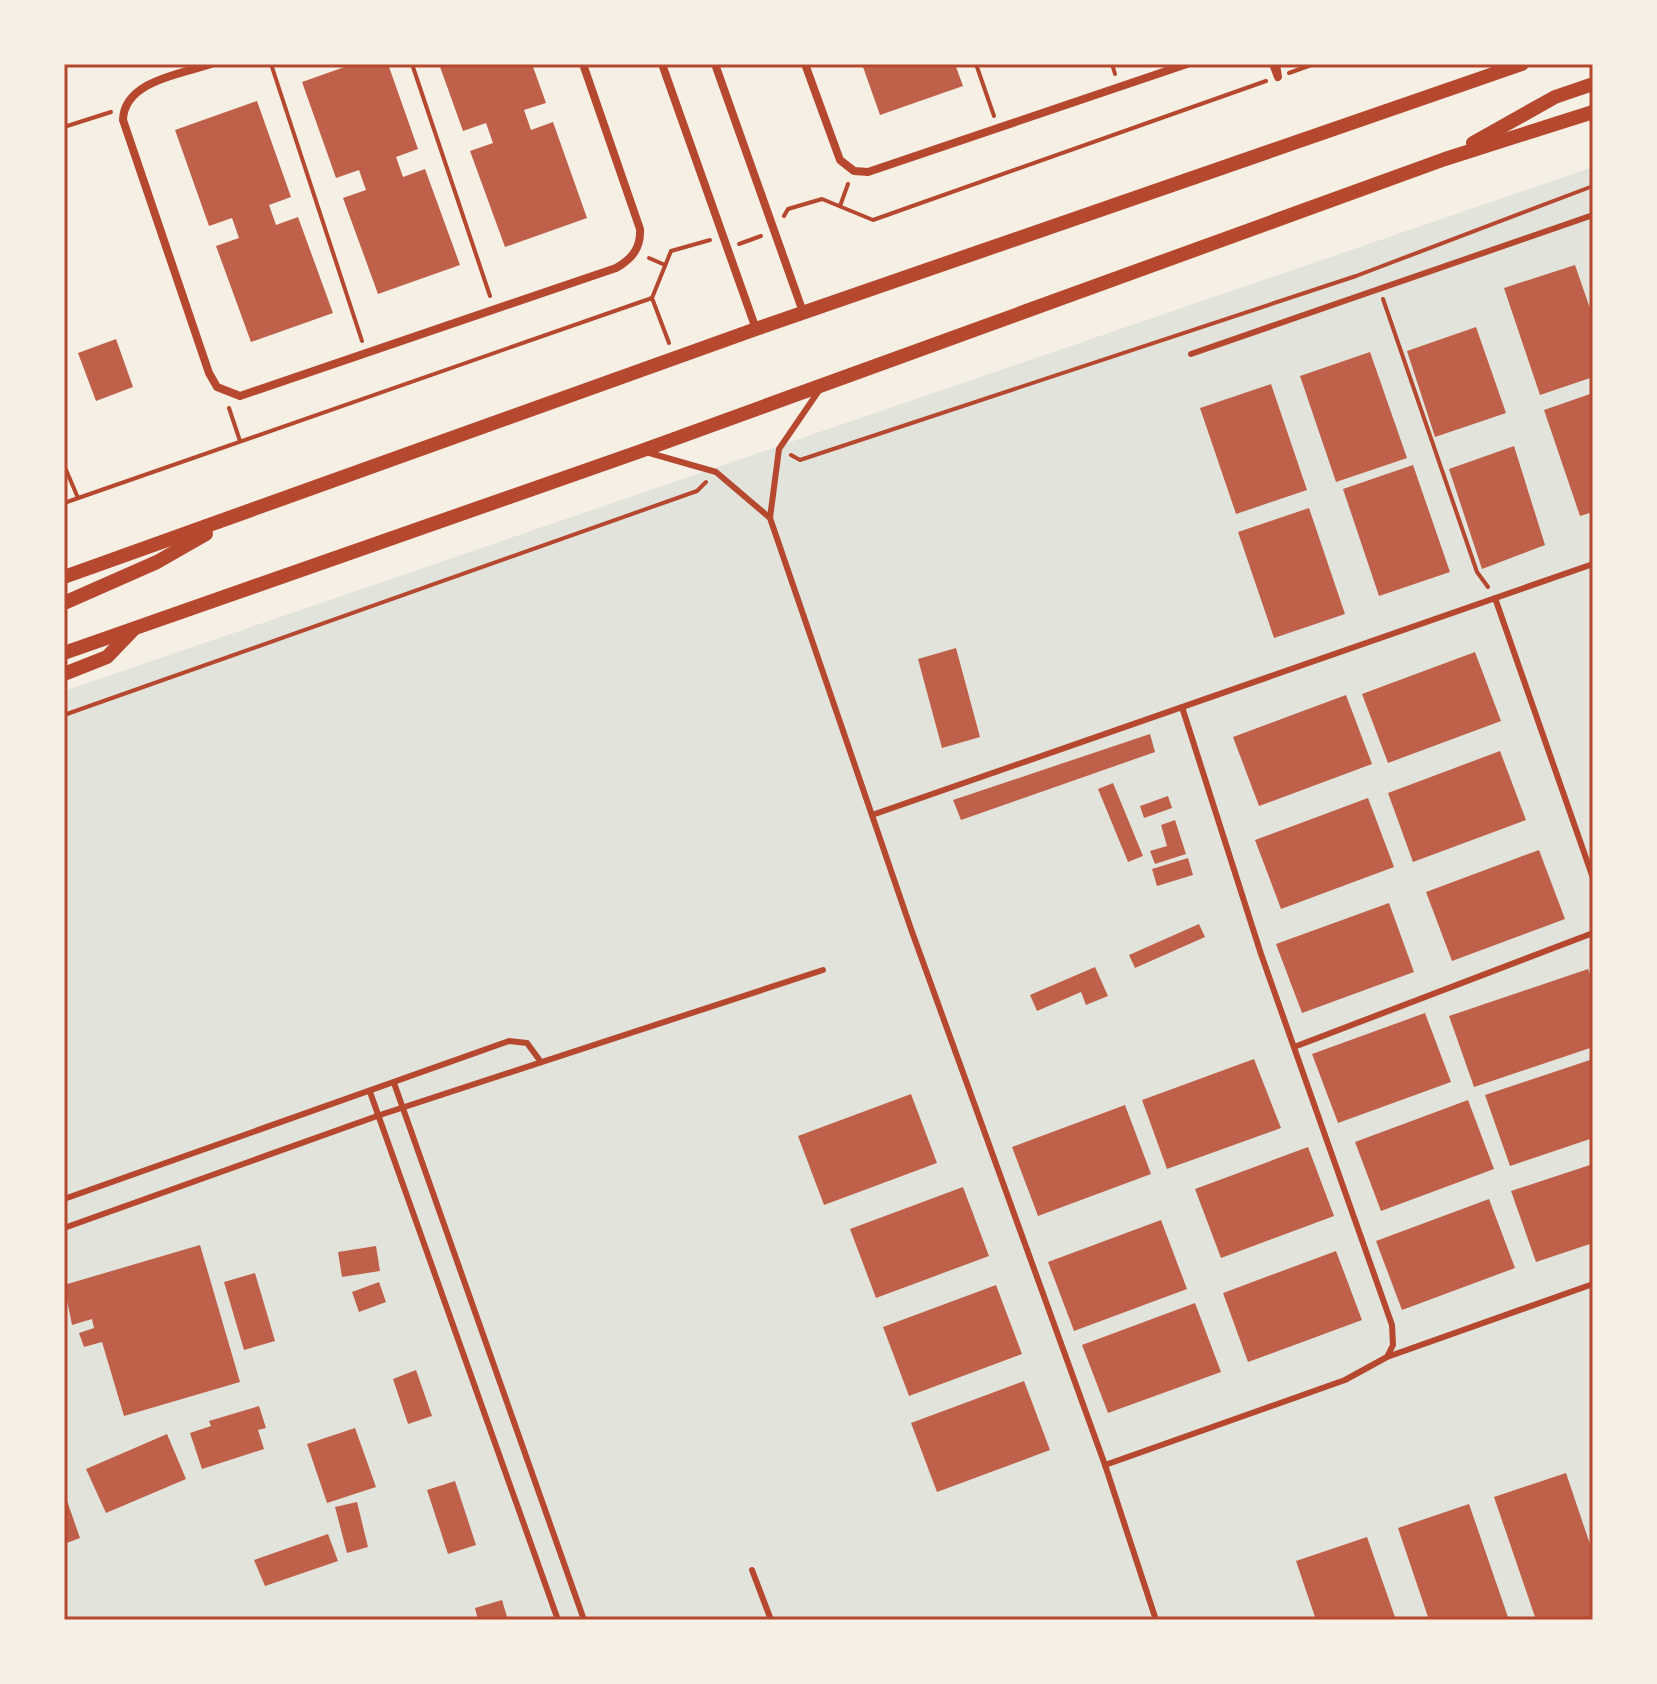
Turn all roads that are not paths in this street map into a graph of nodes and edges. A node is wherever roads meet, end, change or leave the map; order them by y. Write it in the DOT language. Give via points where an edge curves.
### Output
graph roads {
  1 [pos="211,64"];
  2 [pos="583,64"];
  3 [pos="662,64"];
  4 [pos="715,64"];
  5 [pos="805,64"];
  6 [pos="1187,64"];
  7 [pos="1274,64"];
  8 [pos="1522,64"];
  9 [pos="1278,77"];
  10 [pos="1593,84"];
  11 [pos="1593,112"];
  12 [pos="1445,159"];
  13 [pos="1593,215"];
  14 [pos="803,312"];
  15 [pos="756,329"];
  16 [pos="1191,354"];
  17 [pos="824,383"];
  18 [pos="641,451"];
  19 [pos="241,515"];
  20 [pos="770,518"];
  21 [pos="1593,564"];
  22 [pos="64,577"];
  23 [pos="1495,598"];
  24 [pos="64,603"];
  25 [pos="135,627"];
  26 [pos="64,653"];
  27 [pos="64,674"];
  28 [pos="1182,707"];
  29 [pos="872,815"];
  30 [pos="1593,878"];
  31 [pos="1593,933"];
  32 [pos="823,970"];
  33 [pos="1294,1047"];
  34 [pos="541,1062"];
  35 [pos="394,1083"];
  36 [pos="370,1092"];
  37 [pos="403,1108"];
  38 [pos="380,1115"];
  39 [pos="64,1199"];
  40 [pos="64,1228"];
  41 [pos="1593,1284"];
  42 [pos="1387,1357"];
  43 [pos="1105,1465"];
  44 [pos="752,1570"];
  45 [pos="558,1620"];
  46 [pos="584,1620"];
  47 [pos="771,1620"];
  48 [pos="1156,1620"];
  1 -- 2 [label="street" via="142,88 125,107 124,128 209,373 222,391 249,396 616,268 631,258 640,229"];
  3 -- 15 [label="street"];
  4 -- 14 [label="street"];
  5 -- 6 [label="street" via="840,160 854,171 878,171"];
  7 -- 9 [label="street"];
  8 -- 14 [label="street"];
  10 -- 12 [label="street" via="1555,97"];
  11 -- 12 [label="street"];
  12 -- 17 [label="street"];
  13 -- 16 [label="lane"];
  14 -- 15 [label="street"];
  15 -- 19 [label="street"];
  17 -- 18 [label="street"];
  17 -- 20 [label="lane" via="779,449"];
  18 -- 20 [label="lane" via="716,472"];
  18 -- 25 [label="street"];
  19 -- 22 [label="street"];
  19 -- 24 [label="street" via="157,562"];
  20 -- 29 [label="lane"];
  21 -- 23 [label="lane"];
  23 -- 28 [label="lane"];
  23 -- 30 [label="lane"];
  25 -- 26 [label="street"];
  25 -- 27 [label="street" via="107,657"];
  28 -- 29 [label="lane"];
  28 -- 33 [label="lane"];
  29 -- 43 [label="lane"];
  31 -- 33 [label="lane"];
  32 -- 34 [label="lane"];
  33 -- 42 [label="lane" via="1392,1325 1393,1345"];
  34 -- 35 [label="lane" via="527,1043 515,1039"];
  34 -- 37 [label="lane"];
  35 -- 36 [label="lane"];
  35 -- 37 [label="lane"];
  36 -- 38 [label="lane"];
  36 -- 39 [label="lane"];
  37 -- 38 [label="lane"];
  37 -- 46 [label="lane"];
  38 -- 40 [label="lane"];
  38 -- 45 [label="lane"];
  41 -- 42 [label="lane"];
  42 -- 43 [label="lane" via="1345,1380"];
  43 -- 48 [label="lane"];
  44 -- 47 [label="lane"];
}
